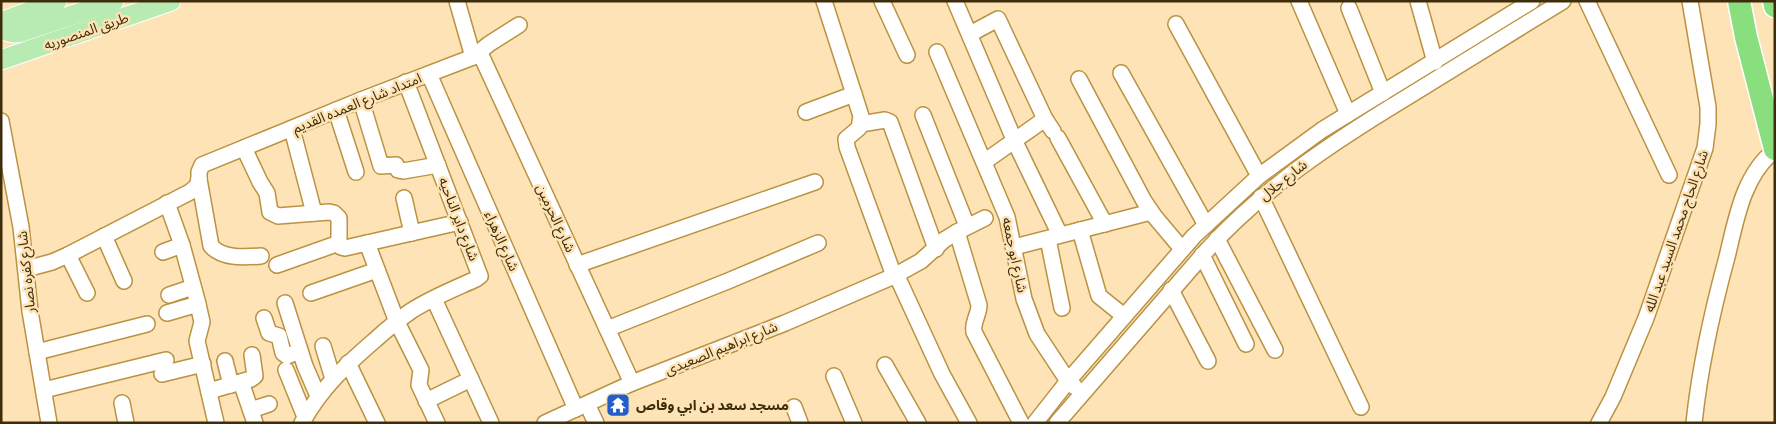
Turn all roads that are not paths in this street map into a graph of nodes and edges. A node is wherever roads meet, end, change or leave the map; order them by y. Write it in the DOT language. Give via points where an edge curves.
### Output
graph roads {
  1 [pos="58,1"];
  2 [pos="114,1"];
  3 [pos="171,1"];
  4 [pos="457,1"];
  5 [pos="824,1"];
  6 [pos="882,1"];
  7 [pos="955,1"];
  8 [pos="1299,1"];
  9 [pos="1418,1"];
  10 [pos="1532,1"];
  11 [pos="1563,1"];
  12 [pos="1587,1"];
  13 [pos="1690,1"];
  14 [pos="1738,1"];
  15 [pos="1774,1"];
  16 [pos="1775,6"];
  17 [pos="1349,8"];
  18 [pos="1,22"];
  19 [pos="1176,24"];
  20 [pos="519,25"];
  21 [pos="1491,27"];
  22 [pos="1,30"];
  23 [pos="970,34"];
  24 [pos="1499,41"];
  25 [pos="937,52"];
  26 [pos="476,55"];
  27 [pos="907,55"];
  28 [pos="1,60"];
  29 [pos="1435,62"];
  30 [pos="1121,73"];
  31 [pos="429,74"];
  32 [pos="1079,79"];
  33 [pos="406,82"];
  34 [pos="1383,93"];
  35 [pos="854,94"];
  36 [pos="361,100"];
  37 [pos="336,110"];
  38 [pos="806,112"];
  39 [pos="1348,114"];
  40 [pos="923,115"];
  41 [pos="1,121"];
  42 [pos="861,124"];
  43 [pos="292,129"];
  44 [pos="1052,129"];
  45 [pos="1310,138"];
  46 [pos="1015,140"];
  47 [pos="244,148"];
  48 [pos="1775,150"];
  49 [pos="1320,152"];
  50 [pos="984,162"];
  51 [pos="438,165"];
  52 [pos="356,172"];
  53 [pos="1669,175"];
  54 [pos="1260,176"];
  55 [pos="199,179"];
  56 [pos="816,182"];
  57 [pos="1261,197"];
  58 [pos="404,198"];
  59 [pos="167,203"];
  60 [pos="1151,212"];
  61 [pos="314,213"];
  62 [pos="985,218"];
  63 [pos="460,222"];
  64 [pos="1105,224"];
  65 [pos="1206,225"];
  66 [pos="962,229"];
  67 [pos="1080,230"];
  68 [pos="412,233"];
  69 [pos="104,236"];
  70 [pos="1054,237"];
  71 [pos="1217,239"];
  72 [pos="340,243"];
  73 [pos="367,243"];
  74 [pos="818,243"];
  75 [pos="182,245"];
  76 [pos="1014,247"];
  77 [pos="936,249"];
  78 [pos="1182,249"];
  79 [pos="163,252"];
  80 [pos="68,255"];
  81 [pos="1202,255"];
  82 [pos="261,256"];
  83 [pos="577,264"];
  84 [pos="277,265"];
  85 [pos="26,270"];
  86 [pos="377,270"];
  87 [pos="895,275"];
  88 [pos="124,281"];
  89 [pos="193,287"];
  90 [pos="1171,290"];
  91 [pos="87,293"];
  92 [pos="311,293"];
  93 [pos="169,295"];
  94 [pos="434,299"];
  95 [pos="285,303"];
  96 [pos="198,304"];
  97 [pos="1062,308"];
  98 [pos="167,313"];
  99 [pos="1124,316"];
  100 [pos="264,318"];
  101 [pos="397,322"];
  102 [pos="147,324"];
  103 [pos="607,329"];
  104 [pos="1246,344"];
  105 [pos="323,346"];
  106 [pos="1275,350"];
  107 [pos="300,351"];
  108 [pos="37,352"];
  109 [pos="252,355"];
  110 [pos="225,361"];
  111 [pos="1208,361"];
  112 [pos="348,363"];
  113 [pos="203,364"];
  114 [pos="885,365"];
  115 [pos="286,370"];
  116 [pos="834,376"];
  117 [pos="333,379"];
  118 [pos="471,379"];
  119 [pos="1068,381"];
  120 [pos="236,383"];
  121 [pos="632,383"];
  122 [pos="44,390"];
  123 [pos="209,391"];
  124 [pos="1082,394"];
  125 [pos="318,396"];
  126 [pos="426,401"];
  127 [pos="122,403"];
  128 [pos="269,404"];
  129 [pos="582,406"];
  130 [pos="794,407"];
  131 [pos="1361,407"];
  132 [pos="253,417"];
  133 [pos="303,420"];
  134 [pos="49,423"];
  135 [pos="126,423"];
  136 [pos="216,423"];
  137 [pos="377,423"];
  138 [pos="437,423"];
  139 [pos="491,423"];
  140 [pos="545,423"];
  141 [pos="596,423"];
  142 [pos="800,423"];
  143 [pos="854,423"];
  144 [pos="918,423"];
  145 [pos="969,423"];
  146 [pos="1021,423"];
  147 [pos="1034,423"];
  148 [pos="1057,423"];
  149 [pos="1599,423"];
  150 [pos="1694,423"];
  1 -- 18 [label="main road"];
  2 -- 22 [label="main road, طريق المنصوريه" via="22,32"];
  3 -- 28 [label="main road, طريق المنصوريه"];
  4 -- 26 [label="street, شارع الحرمين"];
  5 -- 35 [label="street"];
  6 -- 27 [label="street"];
  7 -- 23 [label="street"];
  8 -- 39 [label="street"];
  9 -- 29 [label="street"];
  10 -- 21 [label="street, شارع جلال"];
  11 -- 24 [label="street, شارع جلال"];
  12 -- 53 [label="street"];
  13 -- 149 [label="street, شارع الحاج محمد السيد عبد الله" via="1708,107 1705,148 1646,318"];
  14 -- 48 [label="highway"];
  15 -- 16 [label="highway"];
  17 -- 34 [label="street"];
  19 -- 54 [label="street"];
  20 -- 26 [label="street, امتداد شارع العمده القديم"];
  21 -- 24 [label="street"];
  21 -- 29 [label="street, شارع جلال"];
  23 -- 44 [label="street" via="998,19"];
  23 -- 46 [label="street"];
  24 -- 49 [label="street, شارع جلال"];
  25 -- 50 [label="street, شارع ابو جمعه"];
  26 -- 31 [label="street, امتداد شارع العمده القديم"];
  26 -- 83 [label="street, شارع الحرمين"];
  29 -- 34 [label="street, شارع جلال"];
  30 -- 65 [label="street"];
  31 -- 33 [label="street, امتداد شارع العمده القديم"];
  31 -- 129 [label="street, شارع الزهراء"];
  32 -- 60 [label="street"];
  33 -- 36 [label="street, امتداد شارع العمده القديم"];
  33 -- 51 [label="street, شارع داير الناحيه"];
  34 -- 39 [label="street, شارع جلال"];
  35 -- 38 [label="street"];
  35 -- 42 [label="street"];
  36 -- 37 [label="street, امتداد شارع العمده القديم"];
  36 -- 51 [label="street" via="381,166 393,164 403,171"];
  37 -- 43 [label="street, امتداد شارع العمده القديم"];
  37 -- 52 [label="street"];
  39 -- 45 [label="street, شارع جلال"];
  40 -- 66 [label="street"];
  41 -- 85 [label="street, شارع كفره نصار"];
  42 -- 77 [label="street" via="890,122"];
  42 -- 87 [label="street" via="846,142 858,182"];
  43 -- 47 [label="street, امتداد شارع العمده القديم"];
  43 -- 61 [label="street"];
  44 -- 46 [label="street"];
  44 -- 64 [label="street"];
  45 -- 49 [label="street"];
  45 -- 54 [label="street, شارع جلال"];
  46 -- 50 [label="street"];
  46 -- 70 [label="street"];
  47 -- 55 [label="street, امتداد شارع العمده القديم" via="202,165"];
  47 -- 61 [label="street" via="267,193 270,212 278,216"];
  48 -- 150 [label="street" via="1759,168 1741,202 1703,354"];
  49 -- 57 [label="street, شارع جلال"];
  50 -- 76 [label="street, شارع ابو جمعه" via="1007,217"];
  51 -- 63 [label="street, شارع داير الناحيه"];
  54 -- 65 [label="street, شارع جلال"];
  55 -- 59 [label="street" via="190,192"];
  55 -- 82 [label="street" via="211,246 218,252 239,257"];
  56 -- 83 [label="street"];
  57 -- 71 [label="street, شارع جلال"];
  57 -- 131 [label="street"];
  58 -- 68 [label="street"];
  59 -- 69 [label="street"];
  59 -- 75 [label="street"];
  60 -- 64 [label="street"];
  60 -- 78 [label="street"];
  61 -- 72 [label="street" via="329,212 339,218"];
  62 -- 66 [label="street, شارع ابراهيم الصعيدى"];
  63 -- 68 [label="street"];
  63 -- 94 [label="street, شارع داير الناحيه" via="480,276"];
  64 -- 67 [label="street"];
  65 -- 78 [label="street, شارع جلال"];
  66 -- 77 [label="street, شارع ابراهيم الصعيدى"];
  66 -- 146 [label="street" via="979,312 973,325 974,332"];
  67 -- 70 [label="street"];
  67 -- 99 [label="street" via="1100,296"];
  68 -- 73 [label="street"];
  69 -- 80 [label="street"];
  69 -- 88 [label="street"];
  70 -- 76 [label="street"];
  70 -- 97 [label="street"];
  71 -- 81 [label="street, شارع جلال"];
  71 -- 106 [label="street"];
  72 -- 73 [label="street" via="345,248"];
  72 -- 84 [label="street"];
  73 -- 86 [label="street"];
  74 -- 103 [label="street"];
  75 -- 79 [label="street"];
  75 -- 89 [label="street"];
  76 -- 119 [label="street, شارع ابو جمعه" via="1024,298 1036,334"];
  77 -- 87 [label="street, شارع ابراهيم الصعيدى"];
  78 -- 99 [label="street, شارع جلال"];
  80 -- 85 [label="street"];
  80 -- 91 [label="street"];
  81 -- 90 [label="street, شارع جلال"];
  81 -- 104 [label="street"];
  83 -- 103 [label="street, شارع الحرمين"];
  85 -- 108 [label="street, شارع كفره نصار"];
  86 -- 92 [label="street"];
  86 -- 101 [label="street"];
  87 -- 121 [label="street, شارع ابراهيم الصعيدى" via="785,323"];
  87 -- 145 [label="street"];
  89 -- 93 [label="street"];
  89 -- 96 [label="street"];
  90 -- 111 [label="street"];
  90 -- 124 [label="street, شارع جلال"];
  94 -- 101 [label="street, شارع داير الناحيه"];
  94 -- 118 [label="street"];
  95 -- 107 [label="street"];
  96 -- 98 [label="street"];
  96 -- 113 [label="street" via="202,326 197,341"];
  99 -- 119 [label="street, شارع جلال"];
  100 -- 107 [label="street" via="269,333 279,336 283,353 287,356"];
  101 -- 112 [label="street, شارع داير الناحيه"];
  101 -- 126 [label="street" via="421,370 419,385"];
  102 -- 108 [label="street"];
  103 -- 121 [label="street, شارع الحرمين"];
  105 -- 117 [label="street"];
  107 -- 125 [label="street"];
  108 -- 122 [label="street, شارع كفره نصار"];
  109 -- 120 [label="street" via="255,376"];
  110 -- 120 [label="street"];
  112 -- 117 [label="street, شارع داير الناحيه"];
  112 -- 137 [label="street"];
  113 -- 122 [label="street" via="164,367"];
  113 -- 123 [label="street"];
  114 -- 144 [label="street"];
  115 -- 133 [label="street"];
  116 -- 143 [label="street"];
  117 -- 125 [label="street, شارع داير الناحيه"];
  118 -- 126 [label="street"];
  118 -- 139 [label="street"];
  119 -- 124 [label="street, شارع ابو جمعه"];
  119 -- 147 [label="street, شارع جلال"];
  120 -- 123 [label="street"];
  120 -- 132 [label="street"];
  121 -- 129 [label="street, شارع ابراهيم الصعيدى"];
  122 -- 134 [label="street, شارع كفره نصار"];
  123 -- 136 [label="street"];
  124 -- 148 [label="street, شارع جلال"];
  125 -- 133 [label="street, شارع داير الناحيه"];
  126 -- 138 [label="street"];
  127 -- 135 [label="street"];
  128 -- 132 [label="street"];
  129 -- 140 [label="street, شارع ابراهيم الصعيدى"];
  129 -- 141 [label="street, شارع الزهراء"];
  130 -- 142 [label="street"];
}
